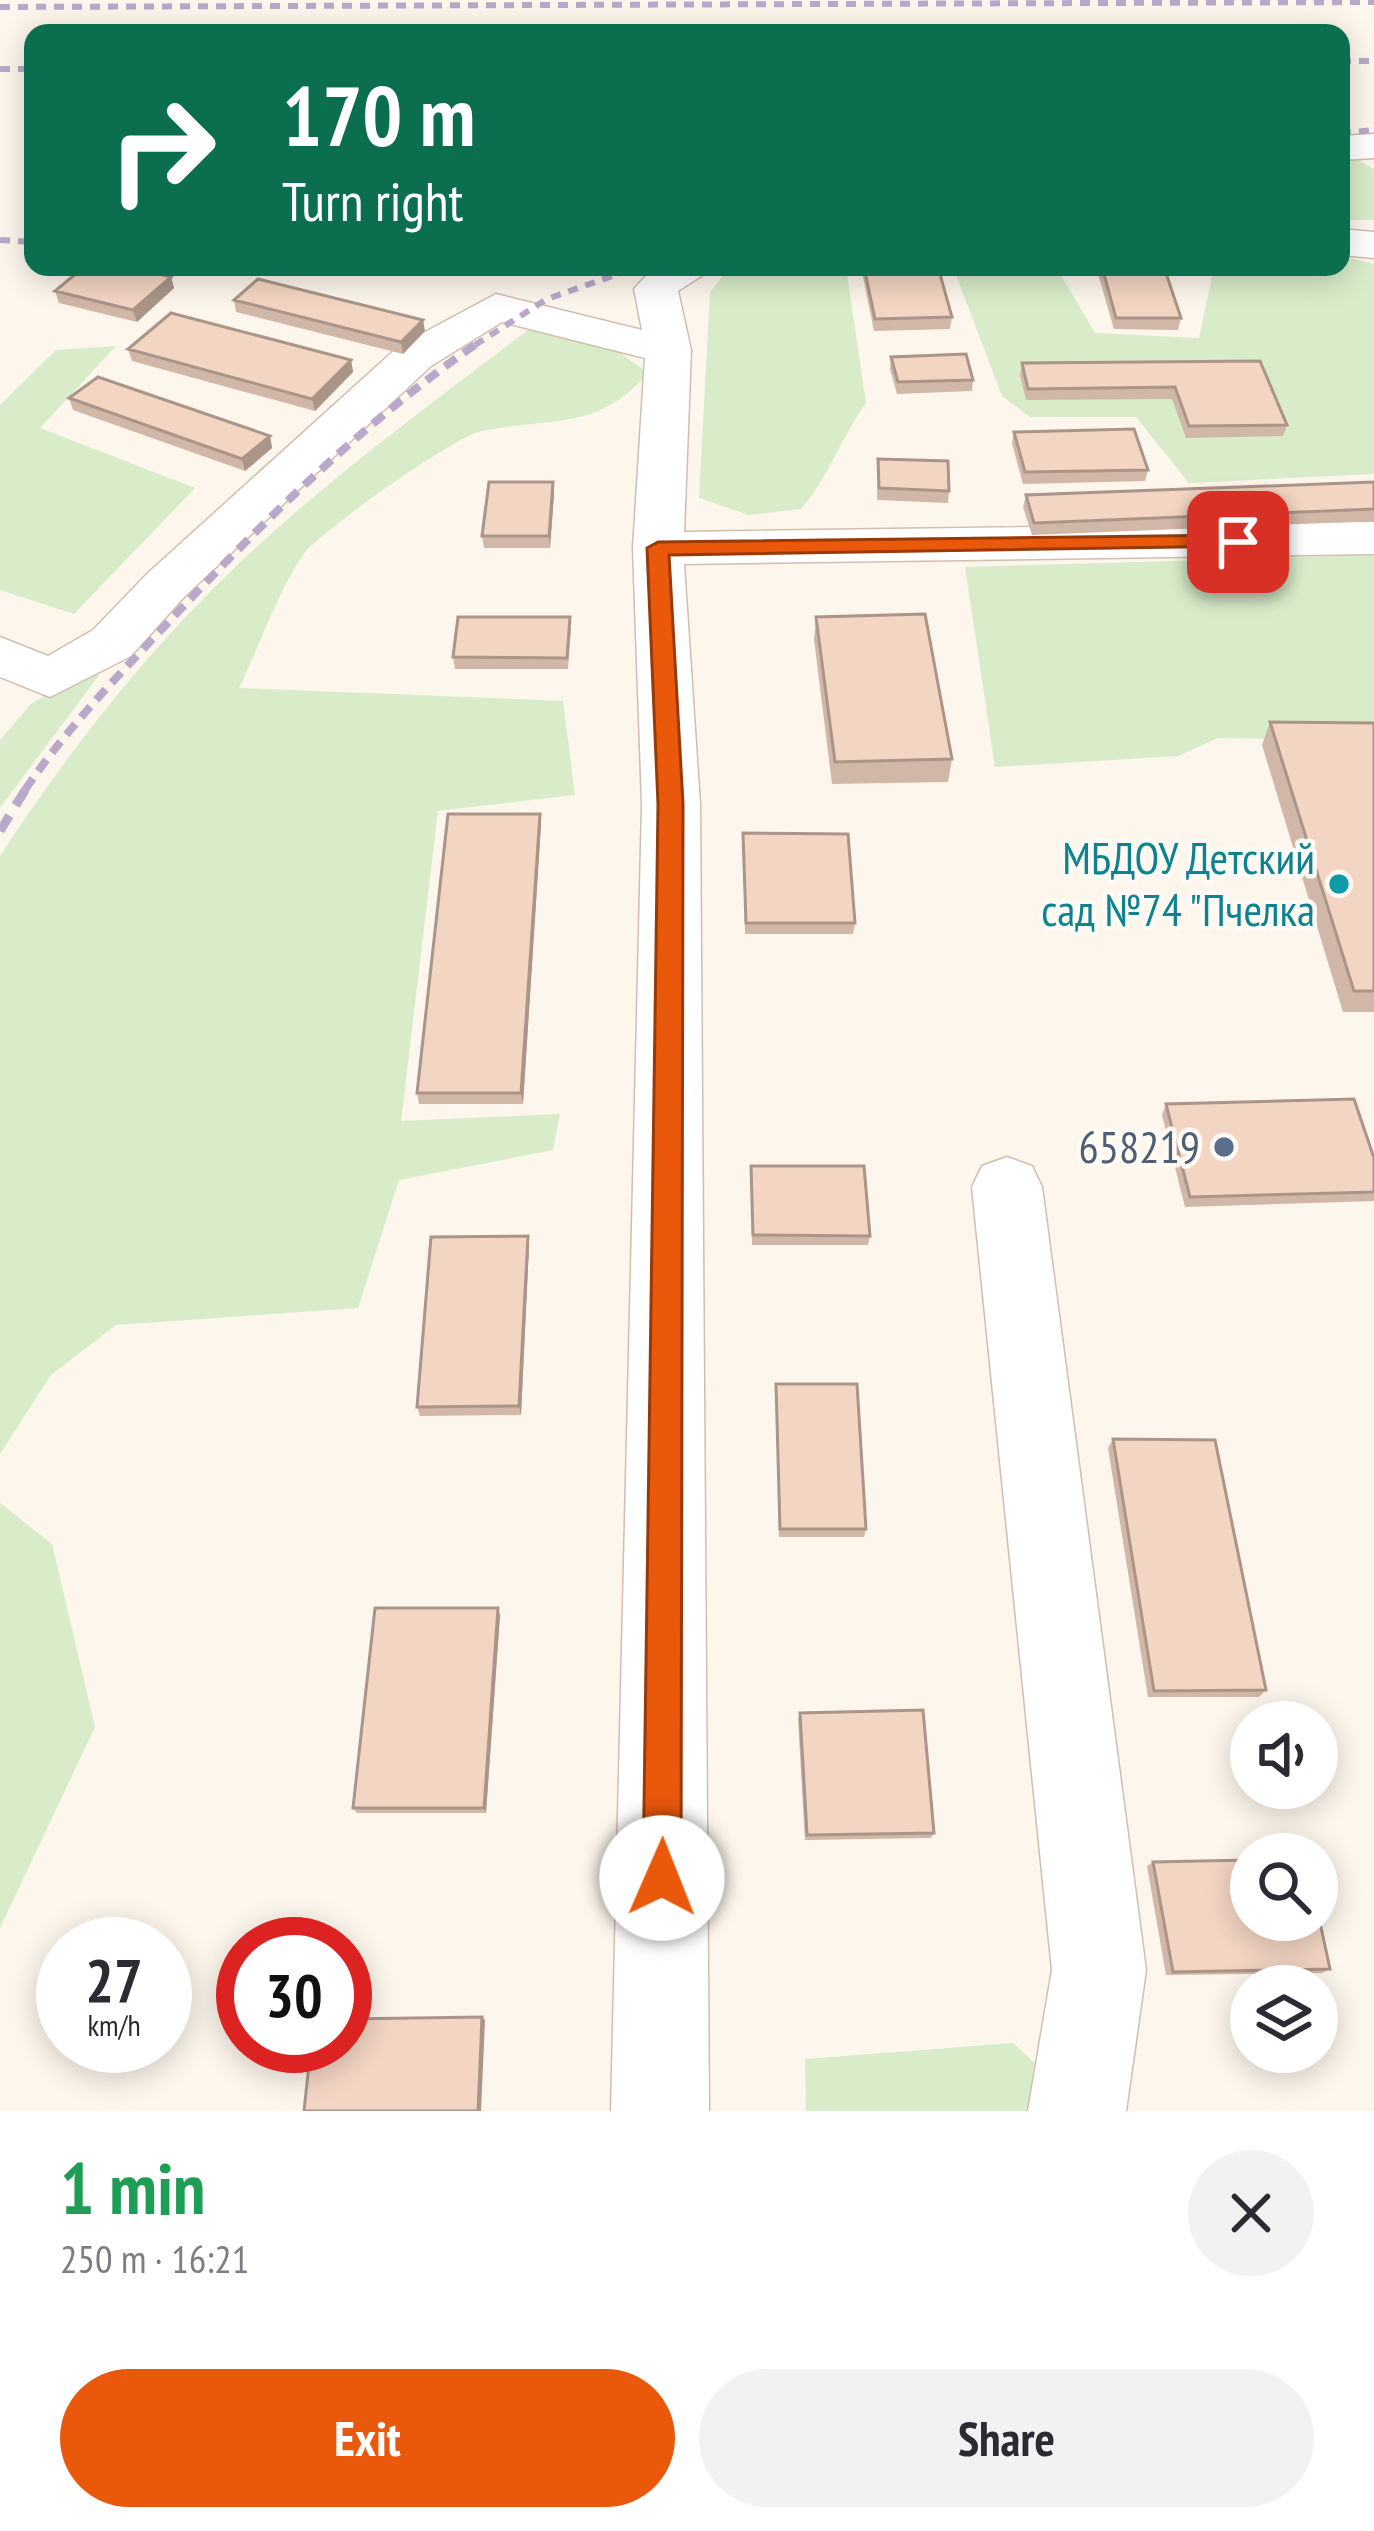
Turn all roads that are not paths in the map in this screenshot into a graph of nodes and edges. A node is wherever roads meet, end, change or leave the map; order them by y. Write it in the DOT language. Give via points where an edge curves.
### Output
graph roads {
  1 [pos="669,276"];
  2 [pos="668,350"];
  3 [pos="1374,538"];
  4 [pos="658,548"];
  5 [pos="0,655"];
  6 [pos="1006,1186"];
  7 [pos="660,2111"];
  8 [pos="1077,2111"];
  1 -- 2 [label="street" via="656,289"];
  2 -- 4 [label="street"];
  2 -- 5 [label="street" via="496,307 415,356 112,643 50,679"];
  3 -- 4 [label="street"];
  4 -- 7 [label="street" via="670,804"];
  6 -- 8 [label="street" via="1100,1970"];
}
